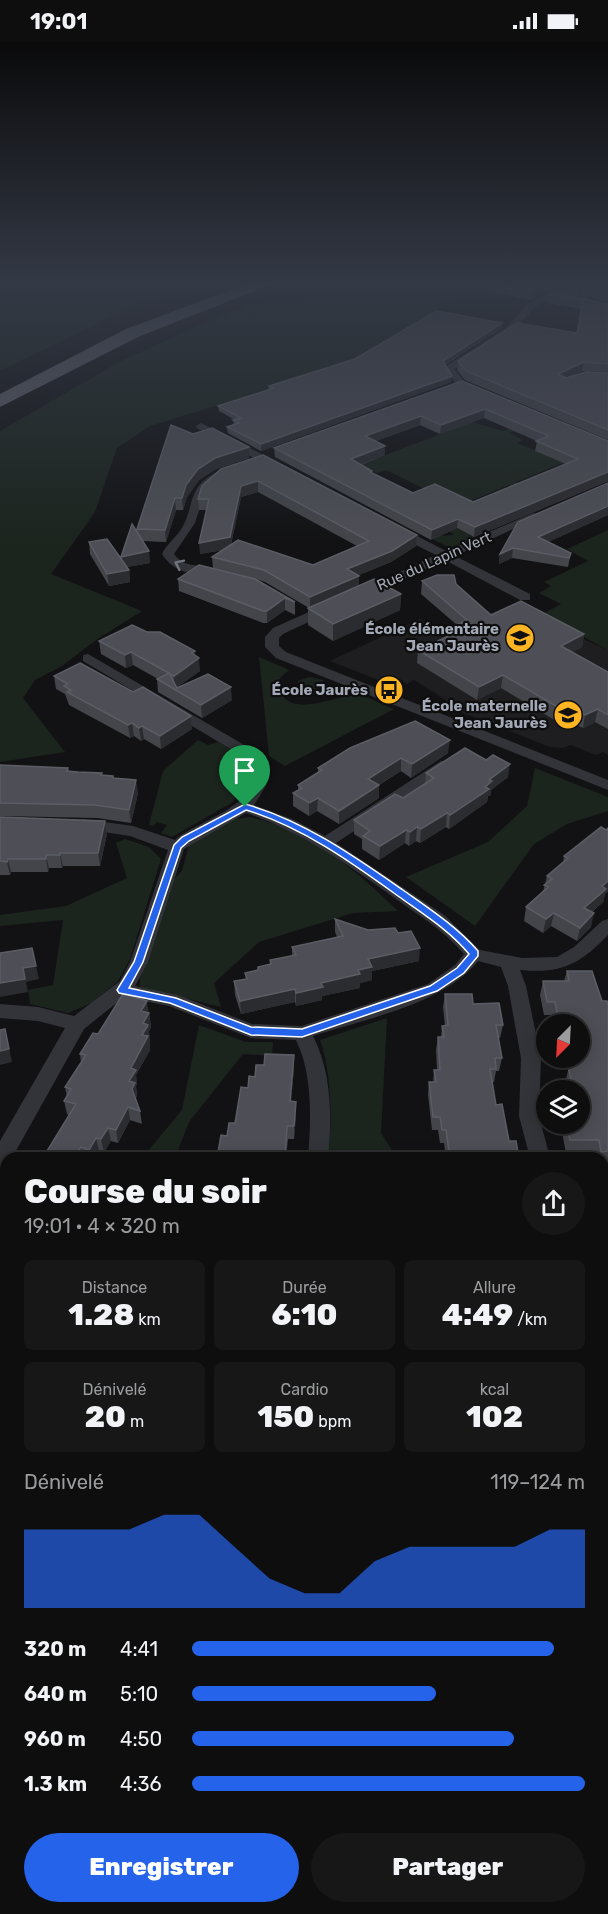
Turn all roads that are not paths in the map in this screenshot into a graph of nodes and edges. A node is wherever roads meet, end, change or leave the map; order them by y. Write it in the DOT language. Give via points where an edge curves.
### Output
graph roads {
  1 [pos="32,369"];
  2 [pos="61,369"];
  3 [pos="450,369"];
  4 [pos="461,384"];
  5 [pos="0,386"];
  6 [pos="447,390"];
  7 [pos="477,390"];
  8 [pos="0,401"];
  9 [pos="201,426"];
  10 [pos="266,456"];
  11 [pos="285,470"];
  12 [pos="549,510"];
  13 [pos="389,526"];
  14 [pos="446,555"];
  15 [pos="230,576"];
  16 [pos="525,597"];
  17 [pos="296,606"];
  18 [pos="309,616"];
  19 [pos="88,658"];
  20 [pos="459,755"];
  21 [pos="608,785"];
  22 [pos="245,807"];
  23 [pos="67,824"];
  24 [pos="327,842"];
  25 [pos="177,847"];
  26 [pos="608,925"];
  27 [pos="474,954"];
  28 [pos="509,964"];
  29 [pos="122,990"];
  30 [pos="0,1011"];
  31 [pos="77,1024"];
  32 [pos="302,1033"];
  33 [pos="5,1152"];
  34 [pos="319,1152"];
  35 [pos="538,1152"];
  1 -- 5 [label="highway"];
  2 -- 8 [label="highway"];
  3 -- 4 [label="street"];
  4 -- 6 [label="street"];
  4 -- 7 [label="street"];
  9 -- 10 [label="street"];
  10 -- 11 [label="street"];
  15 -- 10 [label="street, one-way" via="182,567 168,554 188,525 201,487"];
  12 -- 14 [label="street, Rue du Lapin Vert"];
  13 -- 14 [label="street"];
  14 -- 16 [label="street"];
  14 -- 18 [label="street, Rue du Lapin Vert"];
  17 -- 18 [label="street"];
  18 -- 21 [label="street, Rue du Lapin Vert" via="278,631 272,637 272,647 290,658"];
  19 -- 22 [label="street" via="261,760 265,774"];
  20 -- 24 [label="street"];
  22 -- 24 [label="street"];
  22 -- 25 [label="street"];
  23 -- 25 [label="street" via="133,831"];
  24 -- 27 [label="street" via="456,933"];
  25 -- 29 [label="street" via="139,962"];
  26 -- 28 [label="street" via="567,960"];
  27 -- 28 [label="street"];
  27 -- 32 [label="street" via="461,970 434,989"];
  28 -- 35 [label="street" via="531,1058 529,1116"];
  29 -- 31 [label="street"];
  29 -- 32 [label="street" via="172,1000 251,1031"];
  30 -- 31 [label="street" via="38,1014"];
  31 -- 33 [label="street"];
  32 -- 34 [label="street" via="314,1057 321,1125"];
}
